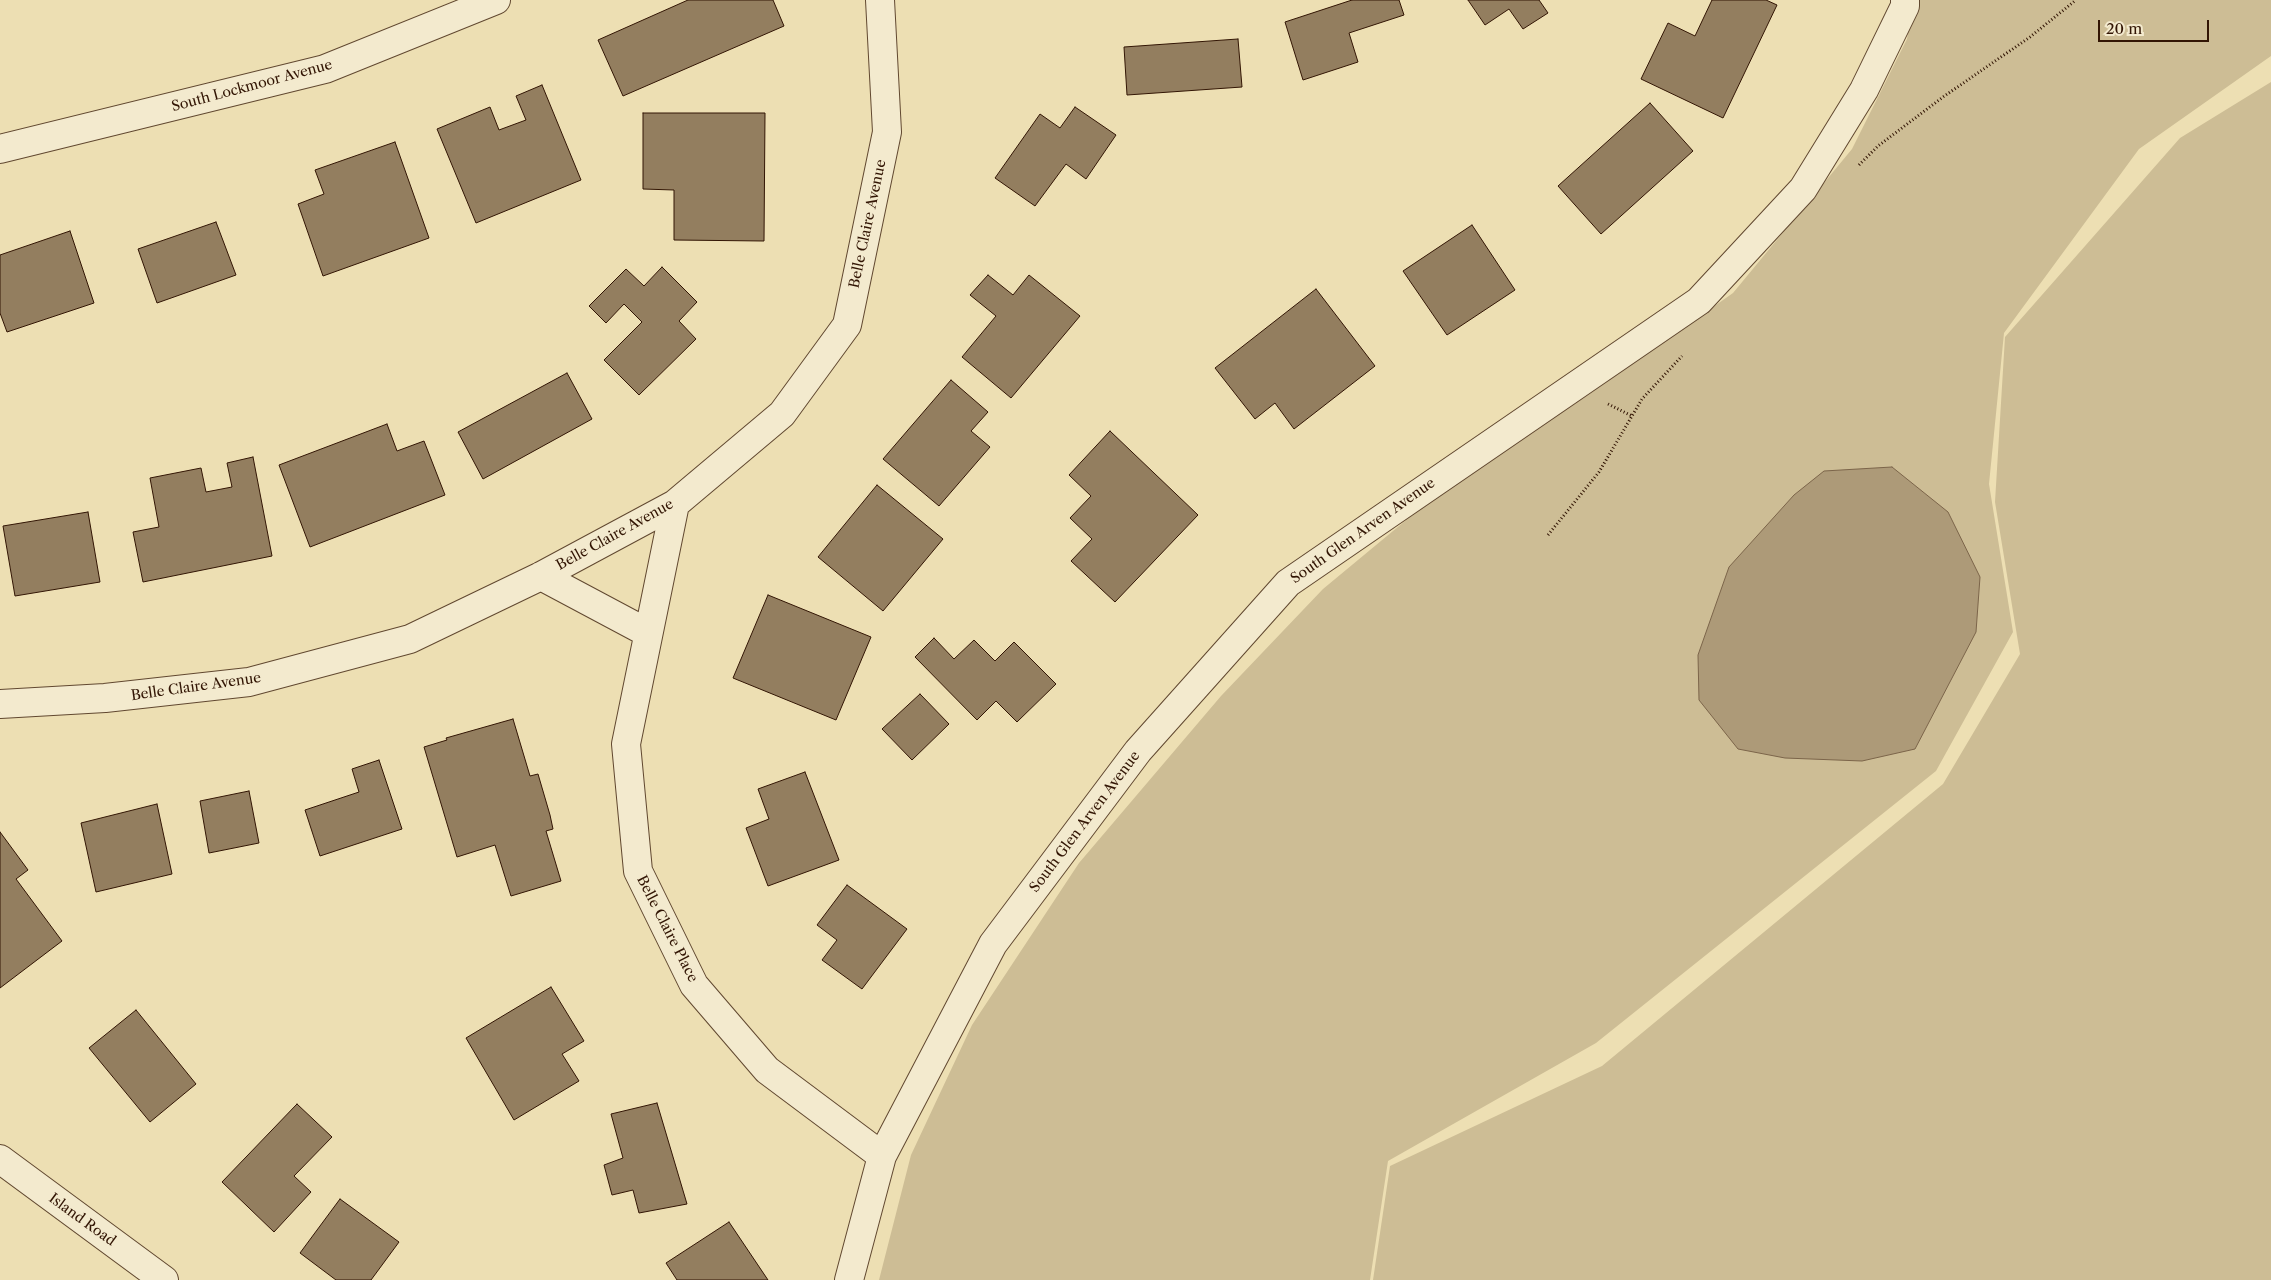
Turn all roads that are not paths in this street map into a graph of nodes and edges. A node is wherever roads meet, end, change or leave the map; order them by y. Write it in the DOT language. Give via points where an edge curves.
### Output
graph roads {
  1 [pos="496,0"];
  2 [pos="880,0"];
  3 [pos="1905,0"];
  4 [pos="0,149"];
  5 [pos="675,504"];
  6 [pos="541,576"];
  7 [pos="648,633"];
  8 [pos="0,704"];
  9 [pos="882,1156"];
  10 [pos="0,1159"];
  11 [pos="164,1280"];
  12 [pos="850,1280"];
  1 -- 4 [label="street, South Lockmoor Avenue" via="325,69"];
  2 -- 5 [label="street, Belle Claire Avenue" via="887,132 847,325 782,414"];
  3 -- 9 [label="street, South Glen Arven Avenue" via="1864,90 1803,188 1698,301 1288,583 1144,743 993,944"];
  5 -- 6 [label="street, Belle Claire Avenue"];
  5 -- 7 [label="street, Belle Claire Place"];
  6 -- 7 [label="street"];
  6 -- 8 [label="street, Belle Claire Avenue" via="410,638 248,682 105,698"];
  7 -- 9 [label="street, Belle Claire Place" via="626,744 638,871 694,985 767,1070"];
  9 -- 12 [label="street, South Glen Arven Avenue"];
  10 -- 11 [label="street, Island Road"];
}
